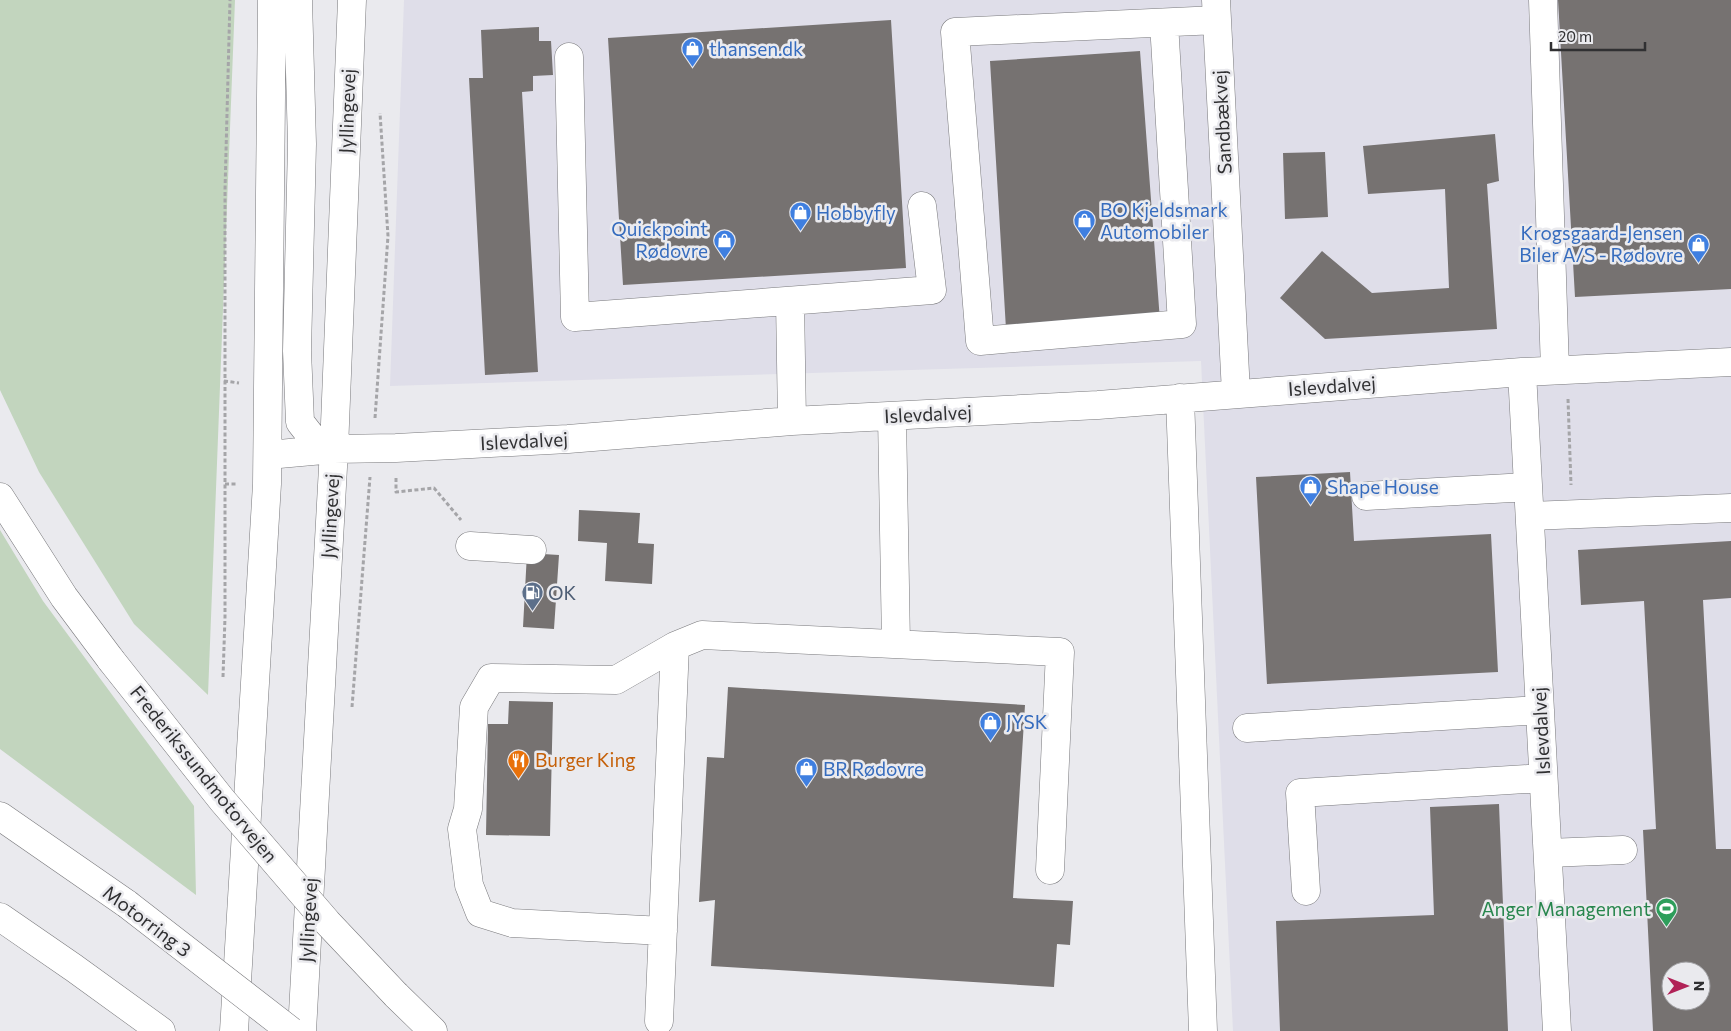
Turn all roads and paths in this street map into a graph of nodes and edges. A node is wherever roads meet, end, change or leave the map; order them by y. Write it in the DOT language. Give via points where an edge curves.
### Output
graph roads {
  1 [pos="230,0"];
  2 [pos="272,0"];
  3 [pos="298,0"];
  4 [pos="352,0"];
  5 [pos="1543,0"];
  6 [pos="1216,10"];
  7 [pos="1164,23"];
  8 [pos="569,57"];
  9 [pos="922,206"];
  10 [pos="790,301"];
  11 [pos="1731,362"];
  12 [pos="1561,370"];
  13 [pos="1522,372"];
  14 [pos="1236,393"];
  15 [pos="1180,398"];
  16 [pos="892,416"];
  17 [pos="792,421"];
  18 [pos="396,448"];
  19 [pos="334,449"];
  20 [pos="268,456"];
  21 [pos="0,477"];
  22 [pos="1528,487"];
  23 [pos="1366,496"];
  24 [pos="0,497"];
  25 [pos="1731,508"];
  26 [pos="1572,514"];
  27 [pos="1530,516"];
  28 [pos="27,541"];
  29 [pos="470,546"];
  30 [pos="532,550"];
  31 [pos="896,644"];
  32 [pos="675,646"];
  33 [pos="223,686"];
  34 [pos="1540,710"];
  35 [pos="1247,728"];
  36 [pos="1544,778"];
  37 [pos="0,816"];
  38 [pos="1623,850"];
  39 [pos="1548,853"];
  40 [pos="1050,870"];
  41 [pos="1306,891"];
  42 [pos="0,917"];
  43 [pos="663,931"];
  44 [pos="659,1021"];
  45 [pos="161,1031"];
  46 [pos="234,1031"];
  47 [pos="291,1031"];
  48 [pos="302,1031"];
  49 [pos="434,1031"];
  50 [pos="1203,1031"];
  51 [pos="1557,1031"];
  1 -- 33 [label="path" via="225,190"];
  2 -- 20 [label="main road"];
  3 -- 19 [label="main road" via="302,144 298,351 300,422 314,440"];
  4 -- 19 [label="main road, Jyllingevej"];
  5 -- 12 [label="main road"];
  6 -- 7 [label="main road"];
  6 -- 14 [label="main road, Sandbækvej"];
  7 -- 7 [label="main road" via="955,32 980,341 1182,324"];
  8 -- 10 [label="main road" via="575,317"];
  9 -- 10 [label="main road" via="932,290"];
  10 -- 17 [label="main road"];
  11 -- 12 [label="main road, Islevdalvej"];
  12 -- 13 [label="main road, Islevdalvej"];
  12 -- 26 [label="path"];
  13 -- 14 [label="main road, Islevdalvej"];
  13 -- 22 [label="main road, Islevdalvej"];
  14 -- 15 [label="main road, Islevdalvej"];
  15 -- 16 [label="main road, Islevdalvej"];
  15 -- 50 [label="main road"];
  16 -- 17 [label="main road, Islevdalvej"];
  16 -- 31 [label="main road"];
  17 -- 18 [label="main road, Islevdalvej" via="568,439"];
  18 -- 19 [label="main road, Islevdalvej"];
  18 -- 29 [label="path" via="396,492 434,488 470,530"];
  19 -- 20 [label="main road, Islevdalvej"];
  19 -- 48 [label="main road, Jyllingevej"];
  20 -- 46 [label="main road"];
  21 -- 28 [label="main road"];
  22 -- 23 [label="main road"];
  22 -- 27 [label="main road, Islevdalvej"];
  24 -- 28 [label="main road, Frederikssundmotorvejen"];
  25 -- 26 [label="main road"];
  26 -- 27 [label="main road"];
  27 -- 34 [label="main road, Islevdalvej"];
  28 -- 49 [label="main road, Frederikssundmotorvejen, bridge" via="111,660 222,800 327,922"];
  29 -- 30 [label="main road"];
  31 -- 32 [label="main road" via="702,635"];
  31 -- 40 [label="main road" via="1060,652"];
  32 -- 43 [label="main road"];
  32 -- 43 [label="main road" via="616,680 490,678 474,707 468,809 462,829 469,885 480,913 512,923"];
  34 -- 35 [label="main road"];
  34 -- 36 [label="main road, Islevdalvej"];
  36 -- 39 [label="main road, Islevdalvej"];
  36 -- 41 [label="main road" via="1300,793"];
  37 -- 47 [label="main road, Motorring 3, bridge" via="127,904"];
  38 -- 39 [label="main road"];
  39 -- 51 [label="main road, Islevdalvej"];
  42 -- 45 [label="main road"];
  43 -- 44 [label="main road"];
}
